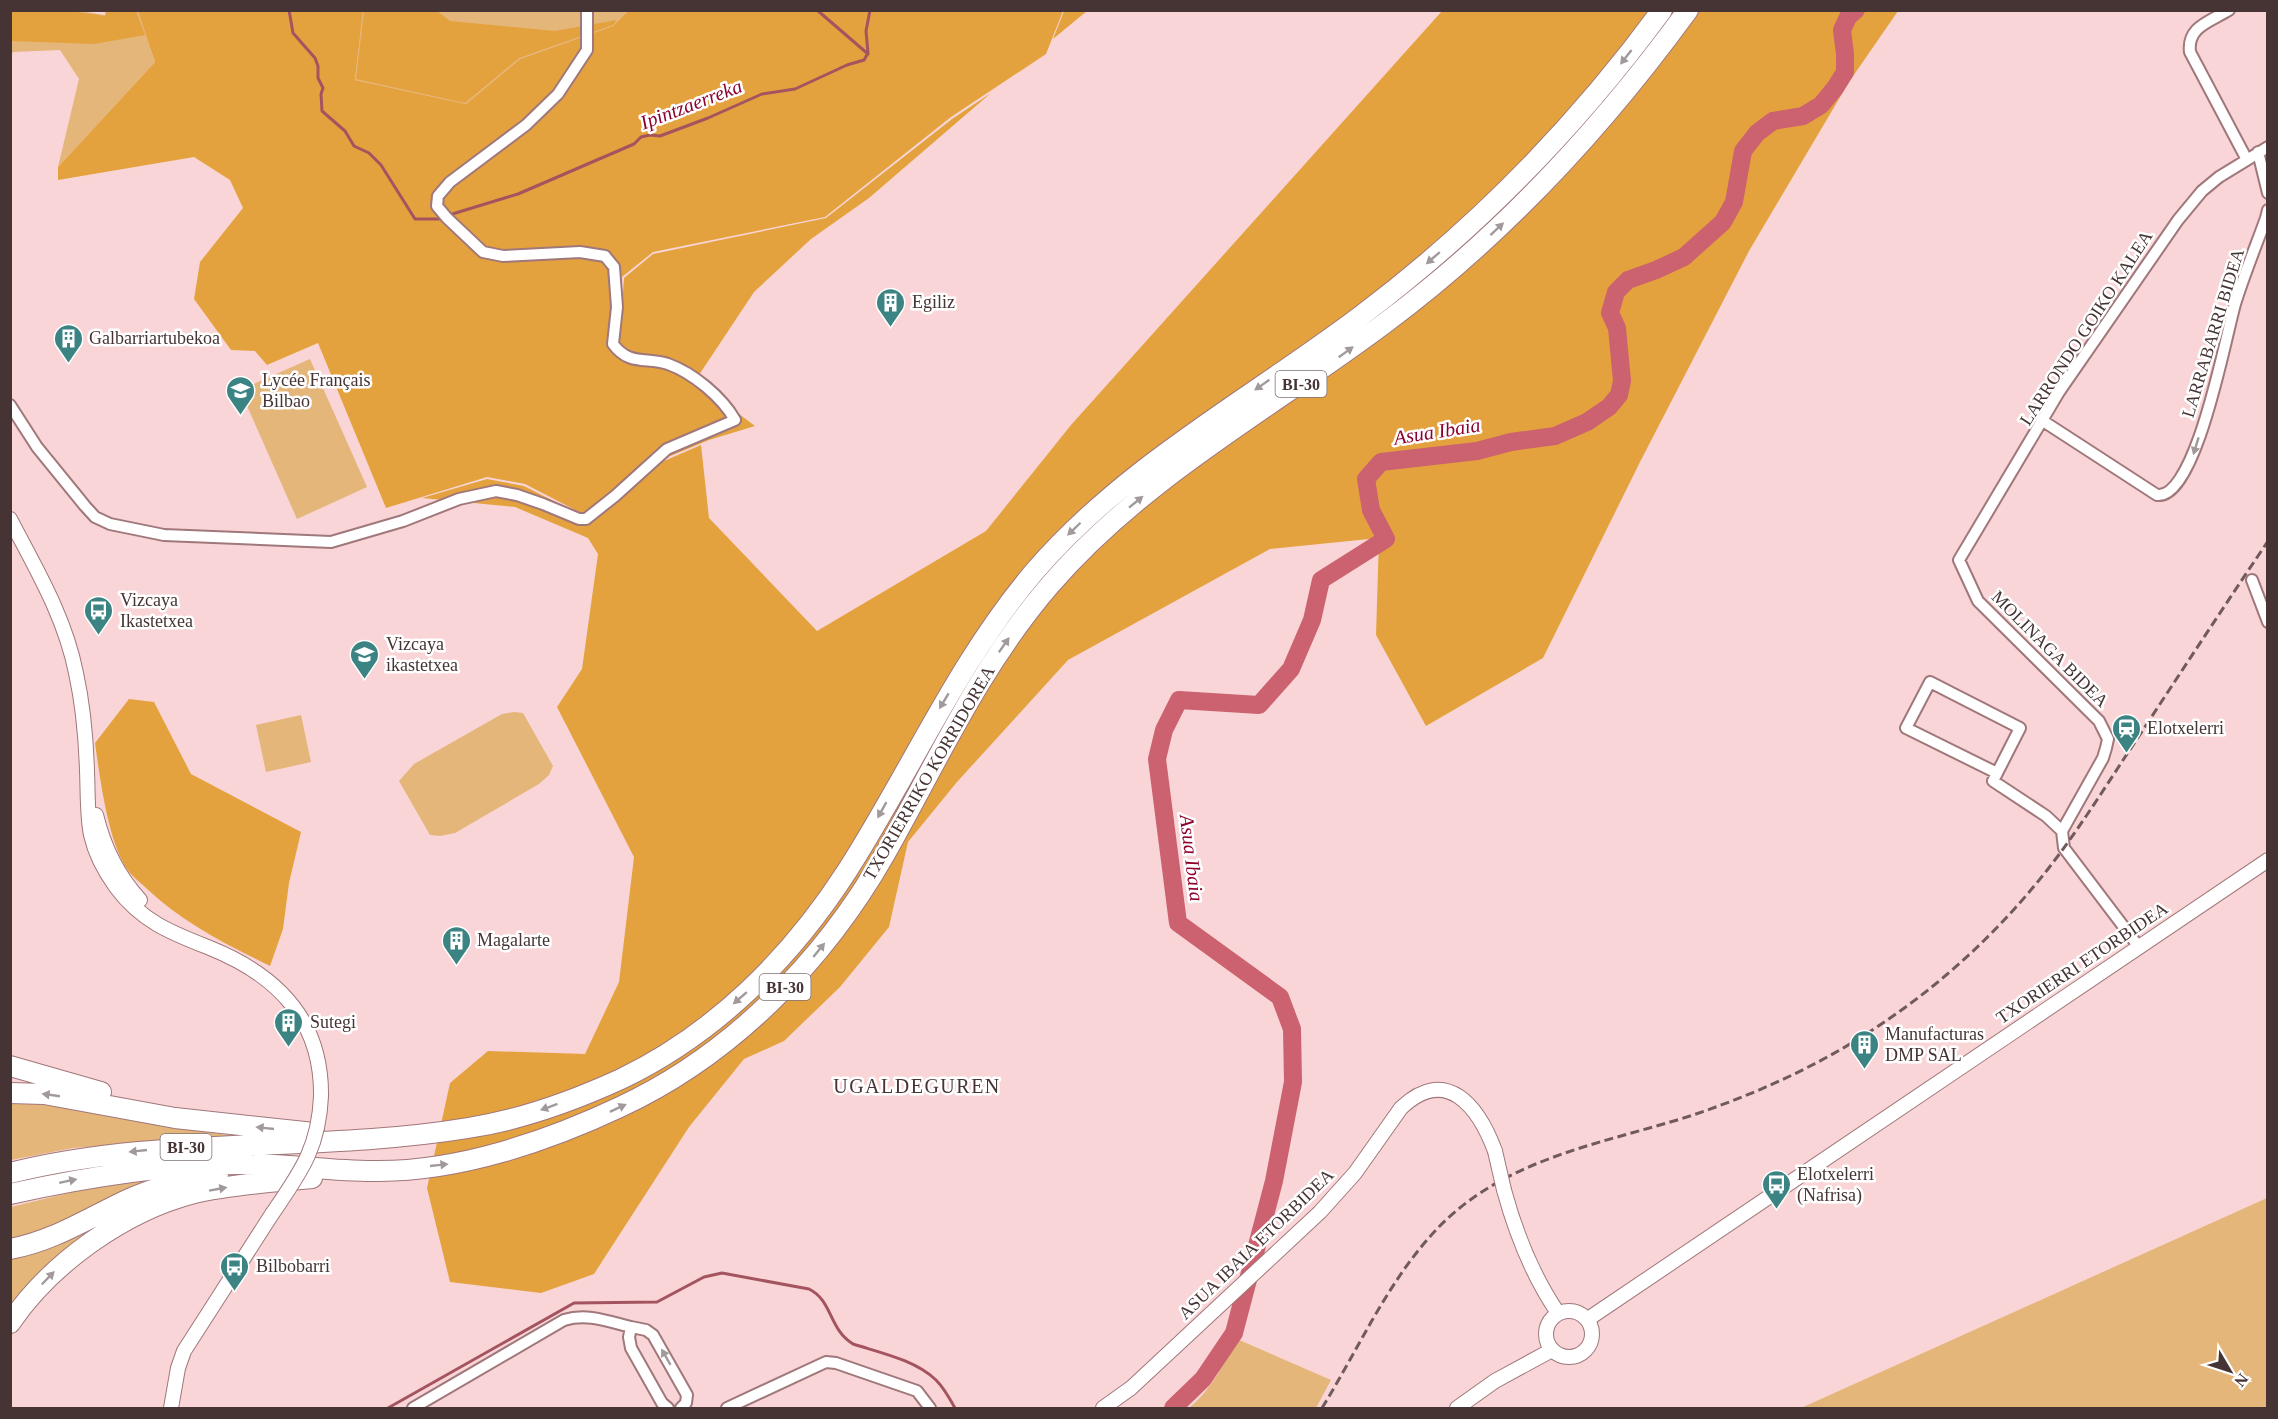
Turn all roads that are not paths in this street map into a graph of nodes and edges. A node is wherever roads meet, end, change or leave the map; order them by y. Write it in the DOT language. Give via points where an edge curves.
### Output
graph roads {
  1 [pos="587,10"];
  2 [pos="1662,10"];
  3 [pos="1688,10"];
  4 [pos="2229,10"];
  5 [pos="2263,150"];
  6 [pos="2246,159"];
  7 [pos="2268,193"];
  8 [pos="2268,210"];
  9 [pos="10,405"];
  10 [pos="2043,421"];
  11 [pos="10,519"];
  12 [pos="1960,555"];
  13 [pos="2252,580"];
  14 [pos="2268,622"];
  15 [pos="1997,773"];
  16 [pos="2062,831"];
  17 [pos="2268,860"];
  18 [pos="2139,947"];
  19 [pos="10,1066"];
  20 [pos="10,1093"];
  21 [pos="214,1122"];
  22 [pos="364,1139"];
  23 [pos="334,1168"];
  24 [pos="381,1172"];
  25 [pos="10,1173"];
  26 [pos="10,1194"];
  27 [pos="19,1247"];
  28 [pos="1558,1313"];
  29 [pos="1588,1319"];
  30 [pos="10,1323"];
  31 [pos="631,1327"];
  32 [pos="1552,1350"];
  33 [pos="171,1408"];
  34 [pos="413,1408"];
  35 [pos="668,1408"];
  36 [pos="681,1408"];
  37 [pos="727,1408"];
  38 [pos="930,1408"];
  39 [pos="1103,1408"];
  40 [pos="1457,1408"];
  1 -- 9 [label="street" via="587,50 558,94 526,125 450,182 438,196 437,206 483,252 503,256 579,252 604,256 614,267 617,307 613,344 620,354 667,364 707,388 735,420 667,449 586,519 496,491 459,499 403,521 331,542 164,535 110,524 84,506 37,447"];
  2 -- 22 [label="highway, TXORIERRIKO KORRIDOREA / BI-30, one-way" via="1551,145 1451,243 1363,314 1136,474 1058,545 982,640 834,891 783,956 748,991 661,1057 582,1095 483,1125"];
  24 -- 3 [label="highway, TXORIERRIKO KORRIDOREA / BI-30, one-way" via="456,1163 536,1141 594,1119 685,1070 756,1015 812,958 858,897 981,678 1019,623 1064,570 1145,494 1348,351 1464,258 1545,182 1596,126"];
  4 -- 6 [label="street" via="2193,31 2188,41 2190,52"];
  5 -- 6 [label="street, LARRONDO GOIKO KALEA"];
  5 -- 7 [label="street"];
  6 -- 10 [label="street, LARRONDO GOIKO KALEA" via="2189,205"];
  8 -- 10 [label="street, LARRABARRI BIDEA, one-way" via="2235,305 2189,466 2170,492 2157,495"];
  10 -- 12 [label="street, LARRONDO GOIKO KALEA"];
  11 -- 33 [label="street, bridge" via="65,630 84,718 87,776 100,832 119,874 150,909 208,948 268,980 297,1011 314,1046 320,1072 318,1130 307,1160 184,1351"];
  12 -- 16 [label="street, MOLINAGA BIDEA" via="1960,567 1978,601 2099,721 2108,739 2103,758"];
  13 -- 14 [label="street"];
  15 -- 15 [label="street" via="2020,728 1930,682 1906,728"];
  15 -- 16 [label="street" via="1993,781"];
  16 -- 18 [label="street" via="2064,848"];
  17 -- 18 [label="street, TXORIERRI ETORBIDEA"];
  18 -- 29 [label="street, TXORIERRI ETORBIDEA"];
  19 -- 21 [label="highway"];
  21 -- 20 [label="highway, one-way" via="44,1094"];
  22 -- 21 [label="highway, one-way"];
  22 -- 25 [label="highway, TXORIERRIKO KORRIDOREA / BI-30, one-way" via="155,1149"];
  23 -- 24 [label="highway, TXORIERRIKO KORRIDOREA"];
  26 -- 23 [label="highway, TXORIERRIKO KORRIDOREA / BI-30, one-way" via="92,1176 188,1165 286,1164"];
  23 -- 27 [label="highway" via="217,1174 183,1180 129,1199 66,1232"];
  30 -- 24 [label="highway, one-way" via="57,1269 120,1224 152,1208 193,1193 246,1184"];
  28 -- 29 [label="street" via="1577,1311"];
  28 -- 32 [label="street" via="1546,1330"];
  28 -- 39 [label="street, ASUA IBAIA ETORBIDEA, bridge" via="1516,1233 1495,1152 1482,1123 1460,1097 1438,1090 1421,1093 1401,1108 1337,1194 1295,1236 1131,1388"];
  29 -- 32 [label="street" via="1593,1334 1587,1348 1574,1357"];
  31 -- 34 [label="street" via="588,1316 564,1320"];
  31 -- 35 [label="street" via="631,1348"];
  36 -- 31 [label="street, one-way" via="687,1395 653,1335"];
  32 -- 40 [label="street" via="1495,1381"];
  37 -- 38 [label="street" via="826,1362 917,1391"];
}
